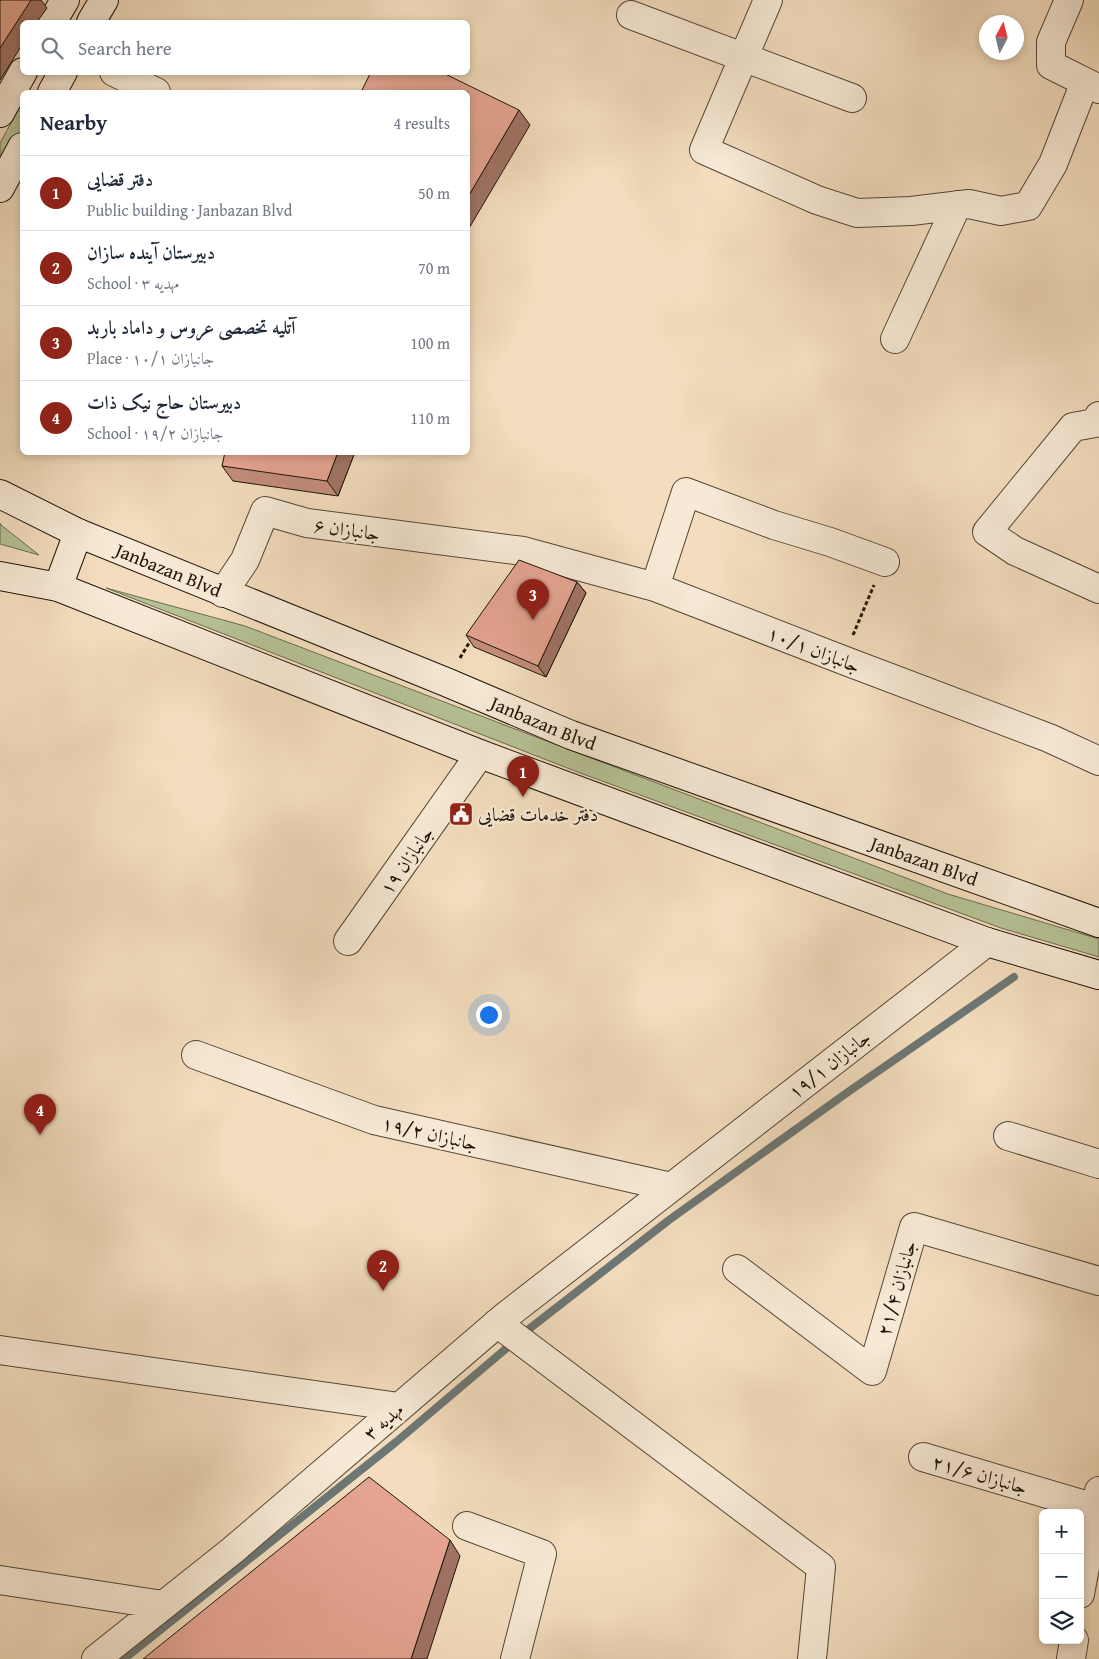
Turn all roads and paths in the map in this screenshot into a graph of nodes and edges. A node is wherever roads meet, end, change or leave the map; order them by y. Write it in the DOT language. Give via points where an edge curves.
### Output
graph roads {
  1 [pos="65,0"];
  2 [pos="104,0"];
  3 [pos="768,0"];
  4 [pos="1069,0"];
  5 [pos="631,14"];
  6 [pos="53,20"];
  7 [pos="92,20"];
  8 [pos="744,56"];
  9 [pos="21,75"];
  10 [pos="60,75"];
  11 [pos="120,75"];
  12 [pos="1092,86"];
  13 [pos="53,90"];
  14 [pos="152,90"];
  15 [pos="852,98"];
  16 [pos="0,113"];
  17 [pos="20,151"];
  18 [pos="0,188"];
  19 [pos="957,205"];
  20 [pos="895,339"];
  21 [pos="1099,416"];
  22 [pos="0,494"];
  23 [pos="78,533"];
  24 [pos="523,551"];
  25 [pos="885,562"];
  26 [pos="0,576"];
  27 [pos="655,586"];
  28 [pos="58,587"];
  29 [pos="1099,589"];
  30 [pos="224,593"];
  31 [pos="475,633"];
  32 [pos="842,660"];
  33 [pos="446,682"];
  34 [pos="480,754"];
  35 [pos="1099,761"];
  36 [pos="1099,923"];
  37 [pos="348,941"];
  38 [pos="987,942"];
  39 [pos="1099,976"];
  40 [pos="196,1055"];
  41 [pos="1008,1136"];
  42 [pos="1099,1164"];
  43 [pos="671,1187"];
  44 [pos="737,1269"];
  45 [pos="1099,1281"];
  46 [pos="497,1323"];
  47 [pos="0,1350"];
  48 [pos="399,1407"];
  49 [pos="923,1456"];
  50 [pos="1097,1498"];
  51 [pos="467,1526"];
  52 [pos="1092,1564"];
  53 [pos="0,1580"];
  54 [pos="1084,1584"];
  55 [pos="163,1606"];
  56 [pos="1073,1644"];
  57 [pos="96,1659"];
  58 [pos="515,1659"];
  59 [pos="812,1659"];
  60 [pos="1071,1659"];
  1 -- 6 [label="street"];
  2 -- 7 [label="street"];
  3 -- 8 [label="street"];
  4 -- 12 [label="street" via="1051,42 1051,65"];
  5 -- 8 [label="street"];
  8 -- 15 [label="street"];
  8 -- 19 [label="street" via="704,150 817,200 857,213"];
  9 -- 16 [label="street"];
  10 -- 13 [label="street"];
  11 -- 14 [label="street"];
  12 -- 19 [label="street" via="1028,206 1002,211 969,204"];
  17 -- 18 [label="street"];
  19 -- 20 [label="street"];
  21 -- 29 [label="street" via="1095,423 1073,427 987,532 1015,551"];
  22 -- 23 [label="street, Janbazan Blvd"];
  23 -- 28 [label="street"];
  23 -- 30 [label="street, Janbazan Blvd"];
  24 -- 27 [label="street, جانبازان ۱۰/۱"];
  24 -- 30 [label="street, جانبازان ۶" via="307,523 265,511 245,560"];
  25 -- 27 [label="street" via="686,492"];
  25 -- 32 [label="path"];
  26 -- 28 [label="street"];
  27 -- 32 [label="street, جانبازان ۱۰/۱"];
  28 -- 34 [label="street"];
  30 -- 33 [label="street, Janbazan Blvd"];
  31 -- 33 [label="path"];
  32 -- 35 [label="street, جانبازان ۱۰/۱" via="1049,738"];
  33 -- 36 [label="street, Janbazan Blvd" via="571,735"];
  34 -- 37 [label="street, جانبازان ۱۹"];
  34 -- 38 [label="street"];
  38 -- 39 [label="street"];
  38 -- 43 [label="street, جانبازان ۱۹/۱"];
  40 -- 43 [label="street, جانبازان ۱۹/۲" via="374,1120"];
  41 -- 42 [label="street"];
  43 -- 46 [label="street, مهدیه ۳"];
  44 -- 45 [label="street, جانبازان ۲۱/۴" via="872,1371 914,1227"];
  46 -- 48 [label="street, مهدیه ۳"];
  46 -- 59 [label="street" via="821,1567"];
  47 -- 48 [label="street"];
  48 -- 55 [label="street, مهدیه ۳"];
  49 -- 50 [label="street, جانبازان ۲۱/۶"];
  50 -- 52 [label="street"];
  51 -- 58 [label="street" via="542,1554"];
  52 -- 54 [label="street"];
  53 -- 55 [label="street"];
  55 -- 57 [label="street, مهدیه ۳"];
  56 -- 60 [label="street"];
}
